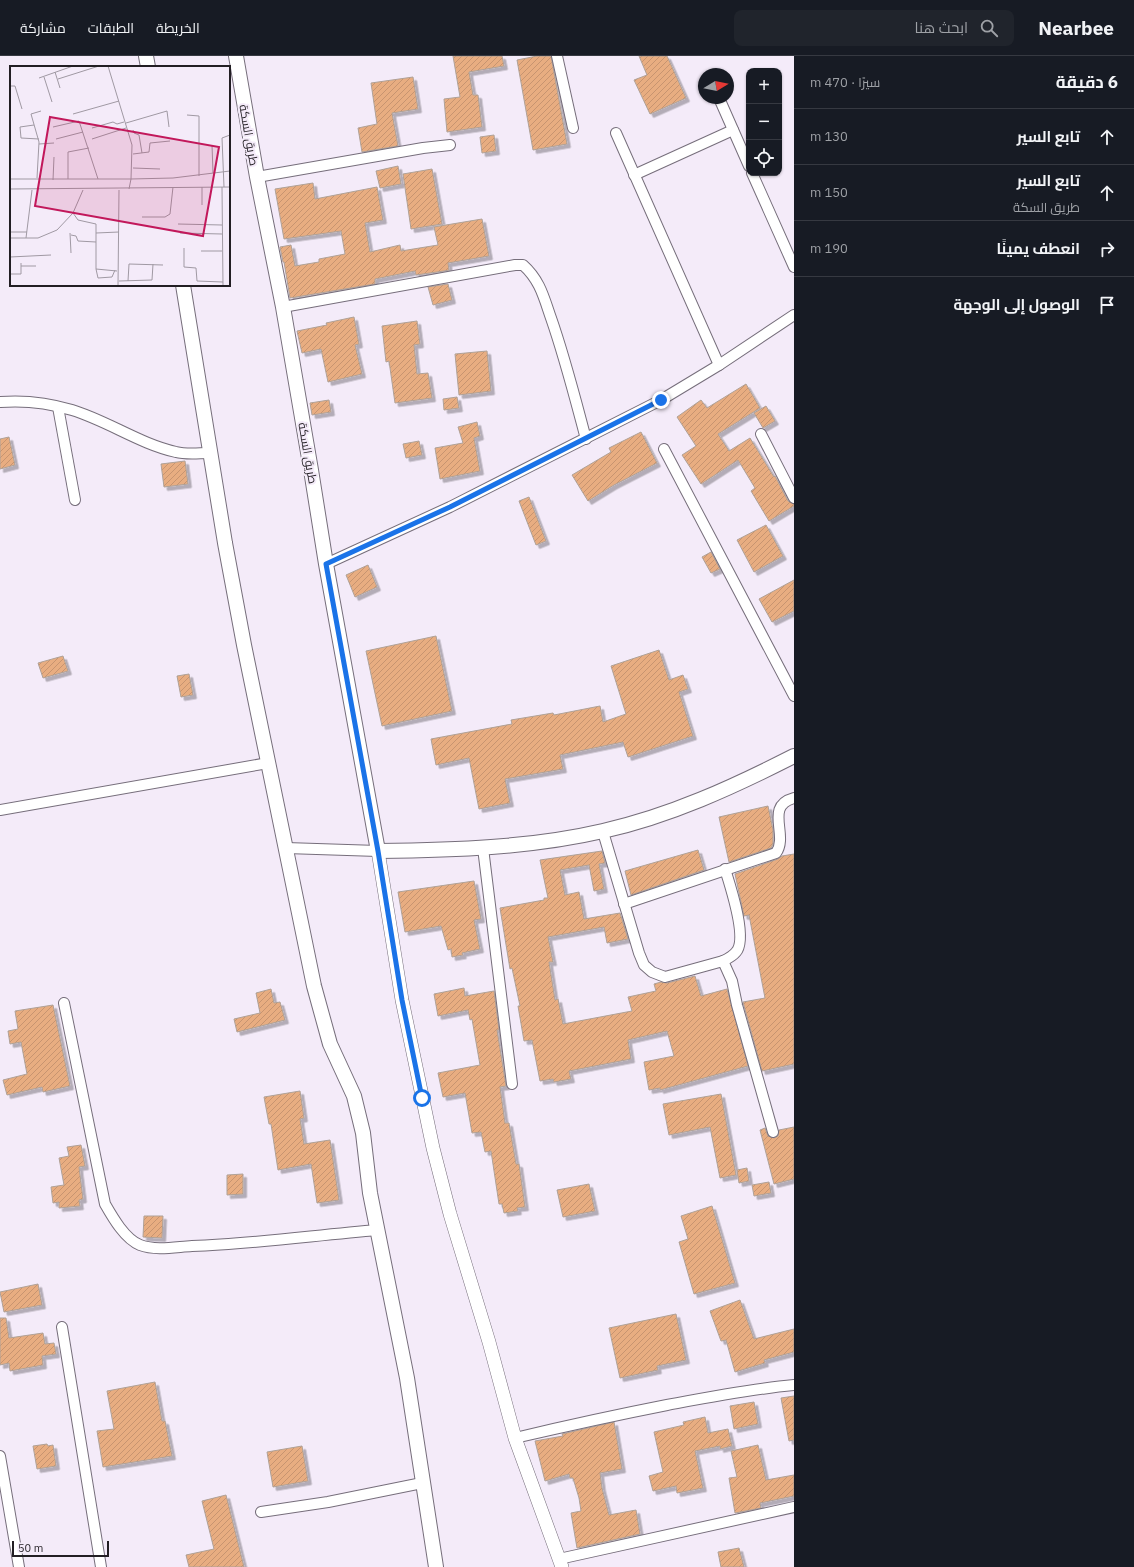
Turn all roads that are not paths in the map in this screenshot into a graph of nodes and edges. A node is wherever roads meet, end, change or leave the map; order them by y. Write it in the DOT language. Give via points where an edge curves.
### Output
graph roads {
  1 [pos="146,56"];
  2 [pos="236,56"];
  3 [pos="557,56"];
  4 [pos="148,66"];
  5 [pos="722,104"];
  6 [pos="573,128"];
  7 [pos="733,130"];
  8 [pos="616,133"];
  9 [pos="450,145"];
  10 [pos="746,159"];
  11 [pos="634,175"];
  12 [pos="753,176"];
  13 [pos="257,177"];
  14 [pos="794,267"];
  15 [pos="183,286"];
  16 [pos="283,307"];
  17 [pos="794,315"];
  18 [pos="719,365"];
  19 [pos="0,402"];
  20 [pos="58,406"];
  21 [pos="761,434"];
  22 [pos="586,439"];
  23 [pos="664,449"];
  24 [pos="210,453"];
  25 [pos="794,498"];
  26 [pos="75,500"];
  27 [pos="326,564"];
  28 [pos="794,696"];
  29 [pos="794,756"];
  30 [pos="268,763"];
  31 [pos="794,798"];
  32 [pos="0,810"];
  33 [pos="603,832"];
  34 [pos="286,848"];
  35 [pos="483,848"];
  36 [pos="378,851"];
  37 [pos="725,869"];
  38 [pos="624,904"];
  39 [pos="723,961"];
  40 [pos="64,1003"];
  41 [pos="512,1084"];
  42 [pos="773,1132"];
  43 [pos="378,1230"];
  44 [pos="62,1327"];
  45 [pos="794,1385"];
  46 [pos="515,1438"];
  47 [pos="0,1456"];
  48 [pos="422,1483"];
  49 [pos="794,1507"];
  50 [pos="261,1512"];
  51 [pos="560,1563"];
  52 [pos="19,1567"];
  53 [pos="100,1567"];
  54 [pos="436,1567"];
  1 -- 4 [label="main road"];
  2 -- 13 [label="main road, طريق السكة"];
  3 -- 6 [label="street"];
  5 -- 7 [label="street"];
  7 -- 10 [label="street"];
  7 -- 11 [label="street"];
  8 -- 11 [label="street"];
  9 -- 13 [label="street"];
  11 -- 18 [label="street"];
  12 -- 14 [label="street"];
  13 -- 16 [label="main road, طريق السكة"];
  15 -- 24 [label="main road"];
  16 -- 22 [label="street" via="523,265 532,273 539,285 564,356"];
  16 -- 27 [label="main road, طريق السكة"];
  17 -- 18 [label="street"];
  18 -- 22 [label="street" via="661,400"];
  19 -- 20 [label="street" via="25,401"];
  20 -- 24 [label="street" via="178,453"];
  20 -- 26 [label="street"];
  21 -- 25 [label="street"];
  22 -- 27 [label="street" via="450,507"];
  23 -- 28 [label="street"];
  24 -- 30 [label="main road"];
  27 -- 36 [label="main road, طريق السكة"];
  29 -- 33 [label="main road" via="680,808"];
  30 -- 32 [label="street"];
  30 -- 34 [label="main road"];
  31 -- 37 [label="street" via="786,800 779,810 780,844 776,852"];
  33 -- 35 [label="main road" via="544,842"];
  33 -- 38 [label="street"];
  34 -- 36 [label="street"];
  34 -- 43 [label="main road" via="314,986 330,1044 358,1110"];
  35 -- 36 [label="main road"];
  35 -- 41 [label="street"];
  36 -- 46 [label="street" via="402,1000 433,1148"];
  37 -- 38 [label="street"];
  37 -- 39 [label="street" via="740,933 736,952"];
  38 -- 39 [label="street" via="639,953 644,965 652,972 665,977"];
  39 -- 42 [label="street" via="732,982"];
  40 -- 43 [label="street" via="105,1204 115,1222 139,1244 151,1248 210,1246"];
  43 -- 48 [label="main road" via="407,1378"];
  44 -- 53 [label="street"];
  45 -- 46 [label="street" via="758,1388 699,1399 590,1420"];
  46 -- 51 [label="street"];
  47 -- 52 [label="street"];
  48 -- 50 [label="street" via="328,1502"];
  48 -- 54 [label="main road"];
  49 -- 51 [label="street"];
}
